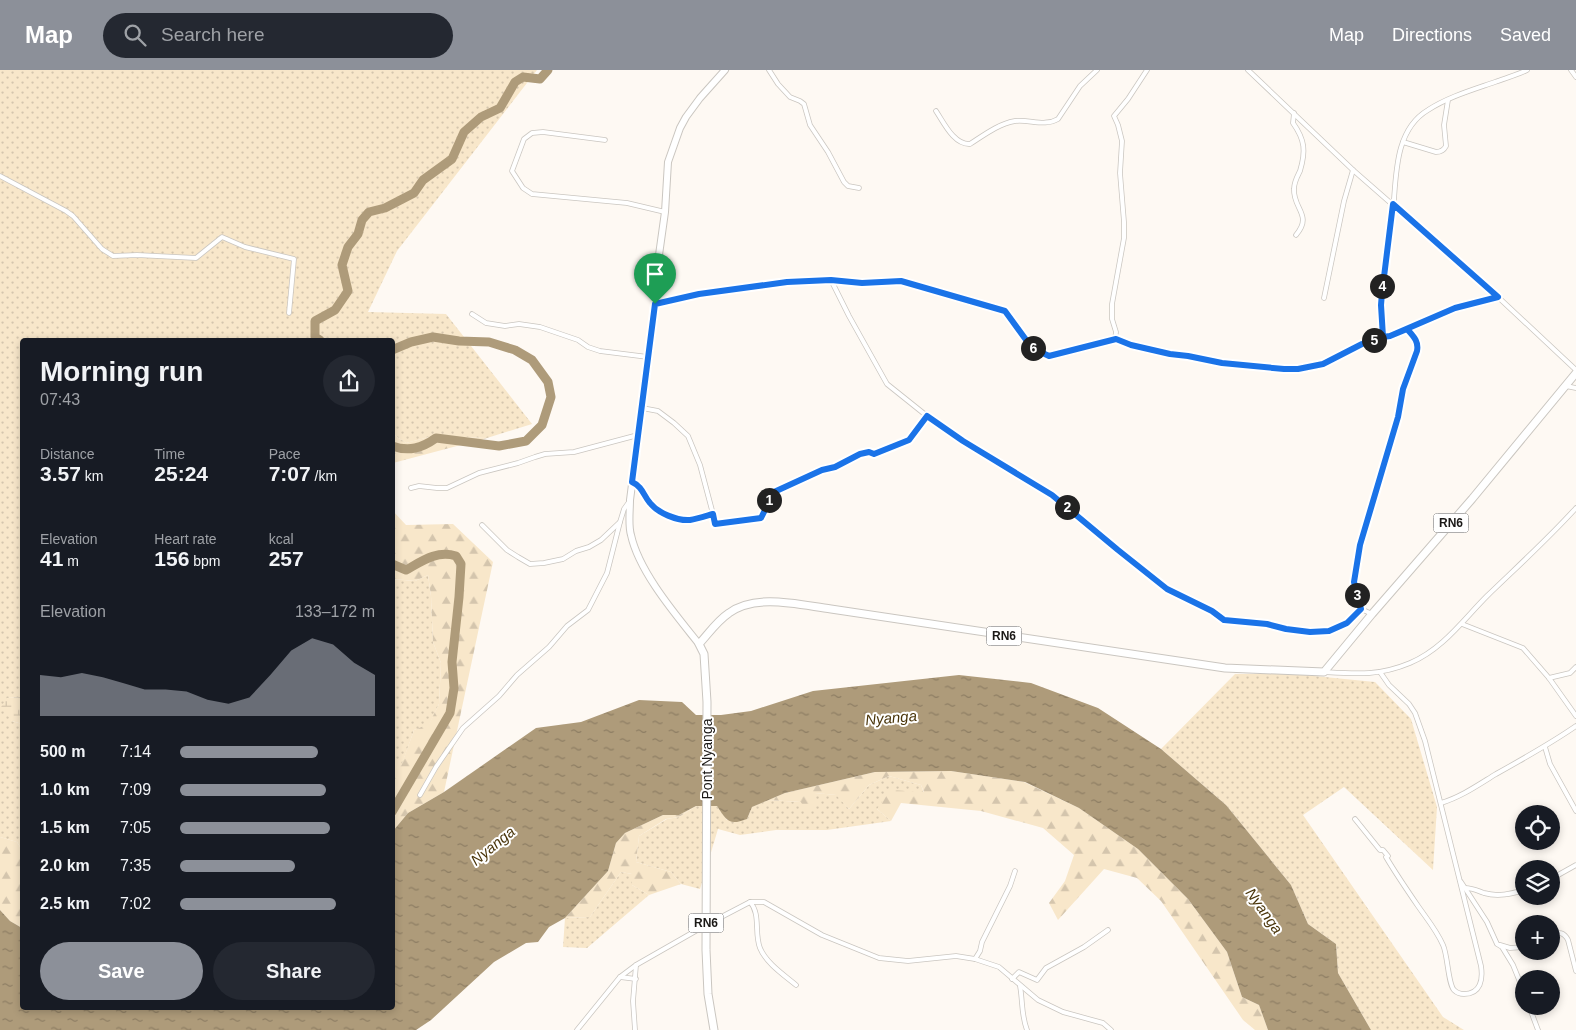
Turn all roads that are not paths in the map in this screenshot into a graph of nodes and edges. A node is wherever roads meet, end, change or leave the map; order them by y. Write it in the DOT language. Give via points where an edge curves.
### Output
graph roads {
  1 [pos="725,70"];
  2 [pos="769,70"];
  3 [pos="1097,70"];
  4 [pos="1147,70"];
  5 [pos="1248,70"];
  6 [pos="1527,70"];
  7 [pos="1573,70"];
  8 [pos="1521,72"];
  9 [pos="1576,77"];
  10 [pos="1448,100"];
  11 [pos="936,111"];
  12 [pos="1294,114"];
  13 [pos="605,140"];
  14 [pos="1403,142"];
  15 [pos="1353,170"];
  16 [pos="0,176"];
  17 [pos="859,188"];
  18 [pos="1393,204"];
  19 [pos="665,212"];
  20 [pos="1296,235"];
  21 [pos="831,280"];
  22 [pos="1498,297"];
  23 [pos="1324,298"];
  24 [pos="655,304"];
  25 [pos="289,313"];
  26 [pos="472,314"];
  27 [pos="1407,329"];
  28 [pos="1383,337"];
  29 [pos="1116,339"];
  30 [pos="648,357"];
  31 [pos="1576,371"];
  32 [pos="1565,386"];
  33 [pos="1576,388"];
  34 [pos="642,408"];
  35 [pos="927,416"];
  36 [pos="638,435"];
  37 [pos="632,482"];
  38 [pos="411,488"];
  39 [pos="630,500"];
  40 [pos="1576,508"];
  41 [pos="713,514"];
  42 [pos="620,522"];
  43 [pos="482,525"];
  44 [pos="1361,609"];
  45 [pos="1372,614"];
  46 [pos="1462,624"];
  47 [pos="699,644"];
  48 [pos="1576,667"];
  49 [pos="1324,672"];
  50 [pos="1380,672"];
  51 [pos="1549,678"];
  52 [pos="1576,716"];
  53 [pos="1576,726"];
  54 [pos="1545,747"];
  55 [pos="420,795"];
  56 [pos="1441,803"];
  57 [pos="1576,811"];
  58 [pos="1355,819"];
  59 [pos="1576,866"];
  60 [pos="1016,871"];
  61 [pos="1560,874"];
  62 [pos="1459,880"];
  63 [pos="1466,888"];
  64 [pos="1515,893"];
  65 [pos="750,902"];
  66 [pos="706,925"];
  67 [pos="1108,930"];
  68 [pos="1560,933"];
  69 [pos="1498,944"];
  70 [pos="1515,948"];
  71 [pos="975,959"];
  72 [pos="636,965"];
  73 [pos="1515,970"];
  74 [pos="1576,971"];
  75 [pos="620,977"];
  76 [pos="1012,978"];
  77 [pos="636,979"];
  78 [pos="796,985"];
  79 [pos="1020,986"];
  80 [pos="1532,1015"];
  81 [pos="577,1030"];
  82 [pos="635,1030"];
  83 [pos="714,1030"];
  84 [pos="1027,1030"];
  85 [pos="1111,1030"];
  86 [pos="1538,1030"];
  1 -- 19 [label="main road" via="700,98 680,128 668,162"];
  2 -- 17 [label="street" via="790,97 804,104 810,125 844,182"];
  3 -- 11 [label="street" via="1080,86 1058,119 1008,123 970,144 960,142"];
  4 -- 29 [label="street" via="1114,116 1122,141 1120,173 1124,222 1112,304"];
  5 -- 12 [label="street"];
  6 -- 8 [label="street"];
  7 -- 9 [label="street"];
  8 -- 10 [label="street"];
  10 -- 14 [label="street" via="1415,120"];
  10 -- 14 [label="street" via="1444,149 1436,152"];
  12 -- 15 [label="street"];
  12 -- 20 [label="street" via="1293,123 1304,144 1294,189 1304,223"];
  13 -- 19 [label="street" via="532,133 524,139 512,171 523,188 532,194 627,203"];
  14 -- 18 [label="street"];
  15 -- 18 [label="street"];
  15 -- 23 [label="street"];
  16 -- 25 [label="street" via="66,211 102,249 113,256 196,258 222,237 245,247 294,259"];
  18 -- 22 [label="street"];
  18 -- 28 [label="street" via="1381,305"];
  19 -- 24 [label="main road"];
  21 -- 24 [label="street" via="787,282 699,294"];
  21 -- 29 [label="street" via="862,283 901,281 1005,311 1032,348 1049,356"];
  21 -- 35 [label="street" via="887,384"];
  22 -- 27 [label="street" via="1455,308"];
  22 -- 31 [label="street"];
  24 -- 30 [label="main road"];
  26 -- 30 [label="street" via="486,323 540,327 600,351"];
  27 -- 28 [label="street"];
  27 -- 44 [label="street" via="1418,346 1360,545 1354,582"];
  28 -- 29 [label="street" via="1323,364 1284,369 1170,354"];
  30 -- 34 [label="main road"];
  31 -- 32 [label="highway, RN6"];
  32 -- 33 [label="street"];
  32 -- 45 [label="highway, RN6"];
  34 -- 36 [label="main road"];
  34 -- 41 [label="street" via="658,412 688,436 700,465"];
  35 -- 41 [label="street" via="914,435 901,444 874,454 860,454 774,492 761,518 715,524"];
  35 -- 44 [label="street" via="1052,495 1167,589 1224,620 1310,632 1329,631 1347,623"];
  36 -- 37 [label="main road"];
  36 -- 38 [label="street" via="574,452 544,454 479,473 447,488"];
  37 -- 39 [label="main road"];
  37 -- 41 [label="street" via="642,488 655,509 668,515 689,520"];
  39 -- 42 [label="street"];
  39 -- 47 [label="main road" via="630,534 638,556"];
  40 -- 46 [label="street"];
  42 -- 43 [label="street" via="589,547 563,559 530,564 507,550"];
  42 -- 55 [label="street" via="608,573 588,610 567,626 500,696 463,728"];
  44 -- 45 [label="street"];
  45 -- 49 [label="highway, RN6"];
  46 -- 50 [label="street" via="1424,656"];
  46 -- 51 [label="street" via="1523,648"];
  47 -- 49 [label="highway, RN6" via="730,612 747,604 773,602 1225,668"];
  47 -- 66 [label="highway, Pont Nyanga / RN6" via="704,654 707,702"];
  48 -- 51 [label="street" via="1570,673"];
  49 -- 50 [label="street"];
  50 -- 56 [label="street" via="1409,704 1420,725"];
  51 -- 52 [label="street"];
  53 -- 54 [label="street"];
  54 -- 56 [label="street" via="1463,794"];
  54 -- 57 [label="street" via="1550,764"];
  56 -- 62 [label="street"];
  58 -- 62 [label="street" via="1388,856 1398,878 1439,935 1447,953 1452,987 1456,992 1467,994 1480,986 1483,976"];
  59 -- 61 [label="street"];
  60 -- 71 [label="street"];
  62 -- 63 [label="street"];
  63 -- 64 [label="street" via="1497,896"];
  63 -- 69 [label="street"];
  65 -- 66 [label="street"];
  65 -- 71 [label="street" via="764,902 822,935 879,958 908,961 956,956"];
  65 -- 78 [label="street" via="755,909 760,950"];
  66 -- 72 [label="street"];
  66 -- 83 [label="highway, RN6" via="708,994"];
  67 -- 76 [label="street" via="1046,968 1037,980 1019,972"];
  68 -- 74 [label="street" via="1568,940"];
  69 -- 70 [label="street"];
  69 -- 73 [label="street"];
  71 -- 76 [label="street" via="999,967"];
  72 -- 75 [label="street"];
  72 -- 77 [label="street"];
  75 -- 77 [label="street"];
  75 -- 81 [label="street"];
  76 -- 79 [label="street"];
  77 -- 82 [label="street" via="633,1001"];
  79 -- 84 [label="street" via="1022,1016"];
  79 -- 85 [label="street" via="1038,1000 1063,1012 1103,1023"];
  80 -- 86 [label="street"];
}
